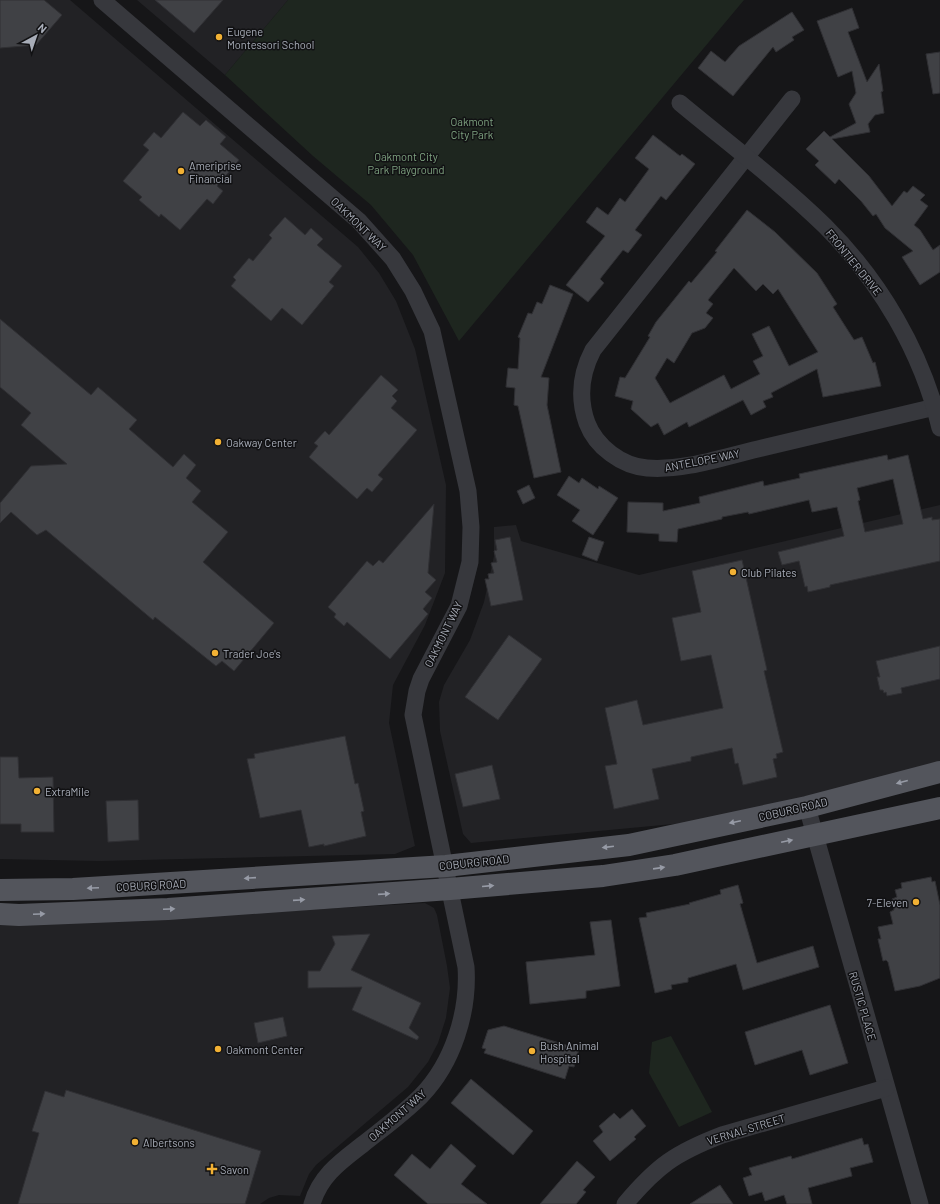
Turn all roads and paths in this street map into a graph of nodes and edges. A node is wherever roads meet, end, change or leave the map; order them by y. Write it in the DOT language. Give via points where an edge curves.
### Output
graph roads {
  1 [pos="102,0"];
  2 [pos="792,99"];
  3 [pos="680,103"];
  4 [pos="745,157"];
  5 [pos="935,407"];
  6 [pos="940,428"];
  7 [pos="940,772"];
  8 [pos="807,807"];
  9 [pos="940,808"];
  10 [pos="814,835"];
  11 [pos="446,866"];
  12 [pos="450,889"];
  13 [pos="0,890"];
  14 [pos="0,914"];
  15 [pos="886,1088"];
  16 [pos="312,1204"];
  17 [pos="625,1204"];
  18 [pos="920,1204"];
  1 -- 11 [label="street, OAKMONT WAY" via="359,221 393,259 413,291 432,331 468,492 471,527 470,562 459,606 421,679 413,715"];
  2 -- 4 [label="street, ANTELOPE WAY"];
  3 -- 4 [label="street, FRONTIER DRIVE"];
  4 -- 5 [label="street, FRONTIER DRIVE" via="825,227 865,273 896,319 917,361"];
  4 -- 5 [label="street, ANTELOPE WAY" via="593,350 585,370 582,394 584,414 595,437 622,460 646,468 658,468 703,462"];
  5 -- 6 [label="street, FRONTIER DRIVE"];
  7 -- 8 [label="main road, COBURG ROAD, one-way"];
  8 -- 10 [label="street, RUSTIC PLACE"];
  8 -- 11 [label="main road, COBURG ROAD, one-way" via="629,845"];
  9 -- 10 [label="main road"];
  12 -- 10 [label="main road, one-way" via="604,876 668,866"];
  10 -- 15 [label="street, RUSTIC PLACE"];
  11 -- 12 [label="street, OAKMONT WAY"];
  11 -- 13 [label="main road, COBURG ROAD, one-way" via="81,889"];
  14 -- 12 [label="main road, one-way" via="168,909"];
  12 -- 16 [label="street, OAKMONT WAY" via="467,985 463,1012 452,1048 426,1091 332,1168 321,1182"];
  15 -- 17 [label="street, VERNAL STREET" via="703,1142 661,1165"];
  15 -- 18 [label="street, RUSTIC PLACE"];
}
